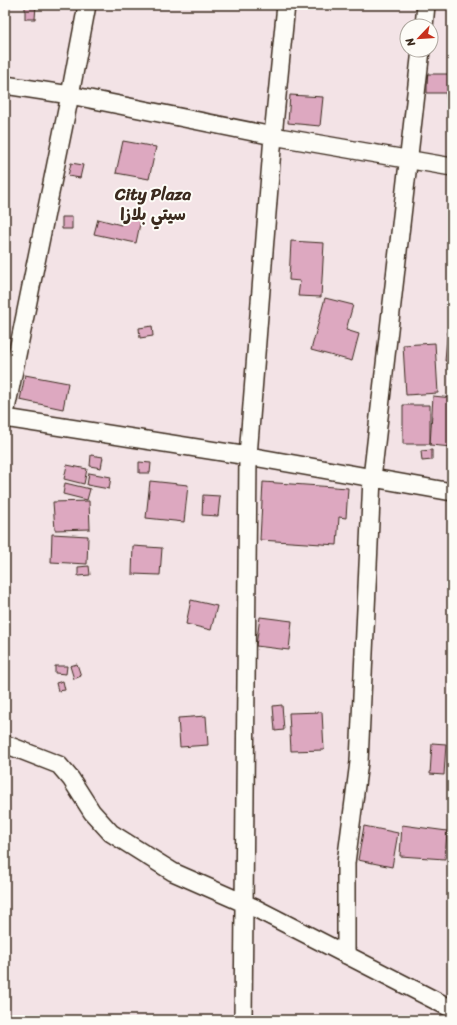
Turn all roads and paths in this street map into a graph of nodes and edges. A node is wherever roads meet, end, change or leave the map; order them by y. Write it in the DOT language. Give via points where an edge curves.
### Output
graph roads {
  1 [pos="87,5"];
  2 [pos="286,5"];
  3 [pos="426,5"];
  4 [pos="425,18"];
  5 [pos="420,58"];
  6 [pos="5,85"];
  7 [pos="70,95"];
  8 [pos="273,136"];
  9 [pos="410,159"];
  10 [pos="452,166"];
  11 [pos="5,414"];
  12 [pos="5,418"];
  13 [pos="248,456"];
  14 [pos="372,478"];
  15 [pos="452,492"];
  16 [pos="5,744"];
  17 [pos="246,904"];
  18 [pos="346,955"];
  19 [pos="452,1008"];
  20 [pos="243,1020"];
  1 -- 7 [label="street"];
  2 -- 8 [label="street"];
  3 -- 4 [label="street"];
  5 -- 9 [label="street"];
  6 -- 7 [label="street"];
  7 -- 8 [label="street"];
  7 -- 11 [label="street"];
  8 -- 9 [label="street"];
  8 -- 13 [label="street"];
  9 -- 10 [label="street"];
  9 -- 14 [label="street"];
  12 -- 13 [label="street"];
  13 -- 14 [label="street"];
  13 -- 17 [label="street"];
  14 -- 15 [label="street"];
  14 -- 18 [label="street" via="359,762 346,863"];
  16 -- 17 [label="street" via="58,765 71,779 92,812 111,833 173,872"];
  17 -- 18 [label="street"];
  17 -- 20 [label="street"];
  18 -- 19 [label="street"];
}
